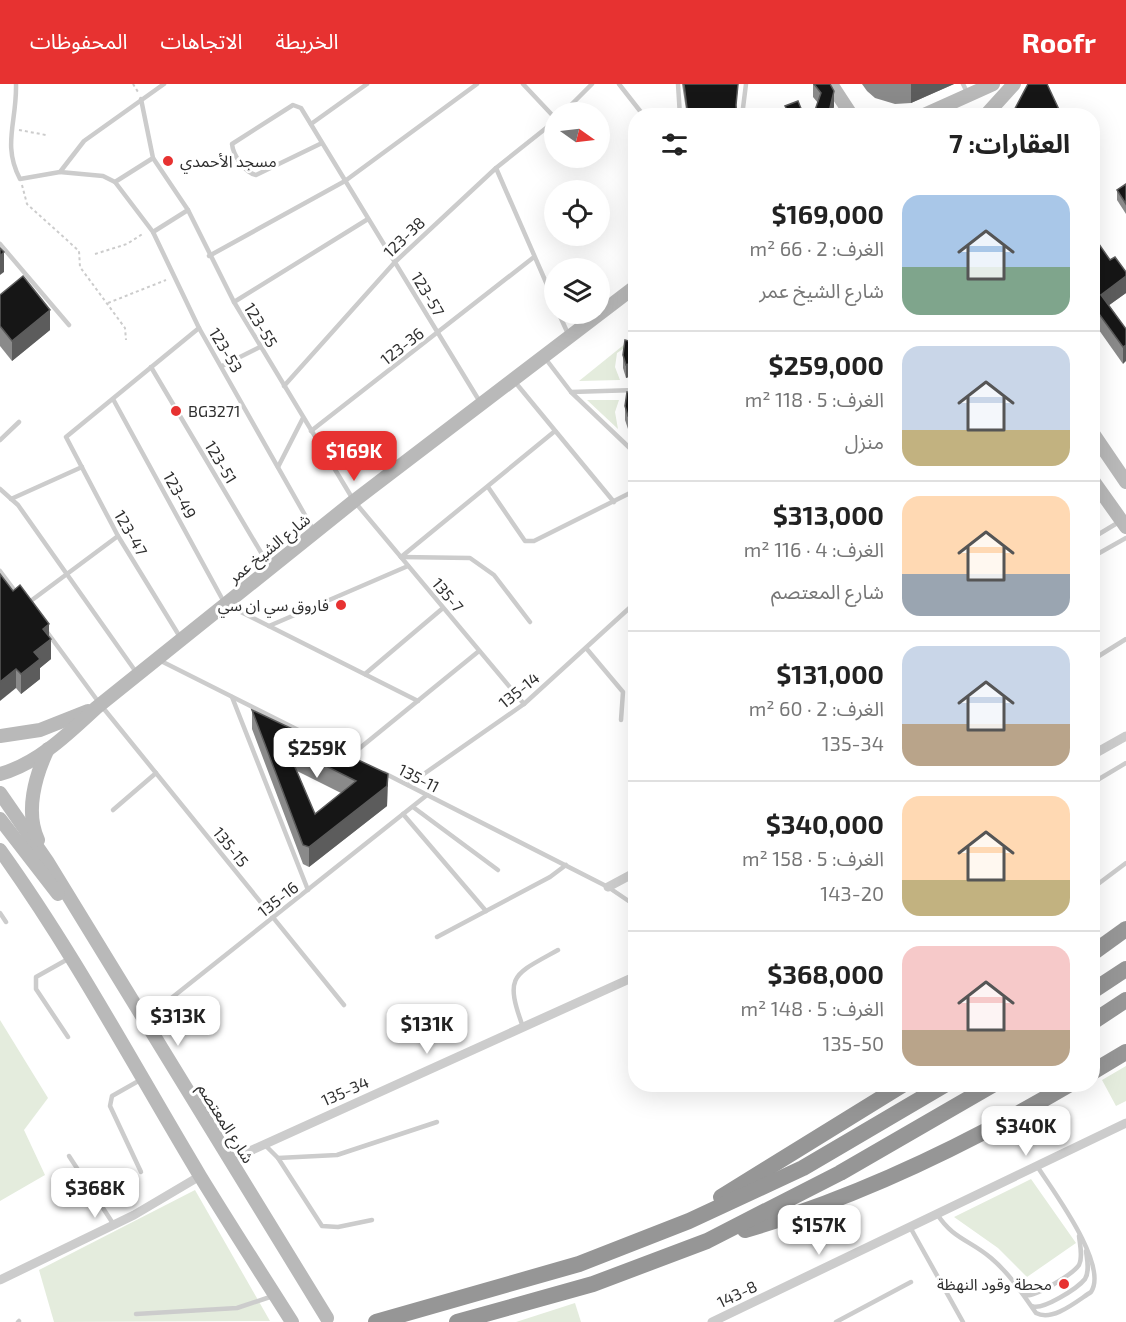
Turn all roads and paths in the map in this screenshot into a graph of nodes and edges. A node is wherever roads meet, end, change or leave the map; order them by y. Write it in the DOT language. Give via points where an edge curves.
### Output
graph roads {
  1 [pos="16,84"];
  2 [pos="164,84"];
  3 [pos="366,84"];
  4 [pos="477,84"];
  5 [pos="523,84"];
  6 [pos="592,84"];
  7 [pos="619,84"];
  8 [pos="678,84"];
  9 [pos="746,84"];
  10 [pos="831,84"];
  11 [pos="993,84"];
  12 [pos="1014,84"];
  13 [pos="966,89"];
  14 [pos="141,99"];
  15 [pos="574,102"];
  16 [pos="544,107"];
  17 [pos="638,108"];
  18 [pos="680,108"];
  19 [pos="743,108"];
  20 [pos="847,108"];
  21 [pos="935,108"];
  22 [pos="992,108"];
  23 [pos="311,124"];
  24 [pos="544,128"];
  25 [pos="13,129"];
  26 [pos="46,135"];
  27 [pos="322,143"];
  28 [pos="153,158"];
  29 [pos="496,168"];
  30 [pos="60,172"];
  31 [pos="20,179"];
  32 [pos="345,181"];
  33 [pos="115,182"];
  34 [pos="188,210"];
  35 [pos="368,219"];
  36 [pos="153,232"];
  37 [pos="0,244"];
  38 [pos="95,254"];
  39 [pos="209,256"];
  40 [pos="534,257"];
  41 [pos="395,262"];
  42 [pos="174,276"];
  43 [pos="544,279"];
  44 [pos="628,292"];
  45 [pos="234,302"];
  46 [pos="108,303"];
  47 [pos="564,324"];
  48 [pos="69,325"];
  49 [pos="199,328"];
  50 [pos="438,333"];
  51 [pos="570,337"];
  52 [pos="126,340"];
  53 [pos="260,347"];
  54 [pos="544,357"];
  55 [pos="222,366"];
  56 [pos="151,367"];
  57 [pos="513,380"];
  58 [pos="284,386"];
  59 [pos="628,390"];
  60 [pos="571,392"];
  61 [pos="113,399"];
  62 [pos="481,404"];
  63 [pos="303,418"];
  64 [pos="19,422"];
  65 [pos="311,431"];
  66 [pos="555,431"];
  67 [pos="0,440"];
  68 [pos="1100,444"];
  69 [pos="628,446"];
  70 [pos="82,467"];
  71 [pos="278,467"];
  72 [pos="1126,482"];
  73 [pos="488,486"];
  74 [pos="0,489"];
  75 [pos="1100,493"];
  76 [pos="628,494"];
  77 [pos="11,500"];
  78 [pos="354,501"];
  79 [pos="614,501"];
  80 [pos="1124,524"];
  81 [pos="315,532"];
  82 [pos="1100,534"];
  83 [pos="118,536"];
  84 [pos="1126,538"];
  85 [pos="1100,553"];
  86 [pos="401,557"];
  87 [pos="408,566"];
  88 [pos="270,568"];
  89 [pos="0,571"];
  90 [pos="65,573"];
  91 [pos="225,604"];
  92 [pos="26,605"];
  93 [pos="443,608"];
  94 [pos="628,609"];
  95 [pos="33,614"];
  96 [pos="530,622"];
  97 [pos="39,623"];
  98 [pos="269,626"];
  99 [pos="181,639"];
  100 [pos="1126,639"];
  101 [pos="586,648"];
  102 [pos="480,651"];
  103 [pos="1100,655"];
  104 [pos="156,659"];
  105 [pos="138,674"];
  106 [pos="365,674"];
  107 [pos="232,697"];
  108 [pos="418,701"];
  109 [pos="524,704"];
  110 [pos="98,706"];
  111 [pos="621,720"];
  112 [pos="0,728"];
  113 [pos="23,734"];
  114 [pos="0,736"];
  115 [pos="1126,736"];
  116 [pos="0,742"];
  117 [pos="48,749"];
  118 [pos="1100,751"];
  119 [pos="350,756"];
  120 [pos="360,761"];
  121 [pos="1126,763"];
  122 [pos="379,771"];
  123 [pos="156,773"];
  124 [pos="0,774"];
  125 [pos="1100,778"];
  126 [pos="408,786"];
  127 [pos="0,793"];
  128 [pos="427,795"];
  129 [pos="413,807"];
  130 [pos="113,810"];
  131 [pos="403,814"];
  132 [pos="0,819"];
  133 [pos="0,850"];
  134 [pos="0,860"];
  135 [pos="47,861"];
  136 [pos="1126,863"];
  137 [pos="566,866"];
  138 [pos="498,870"];
  139 [pos="628,876"];
  140 [pos="1100,882"];
  141 [pos="24,884"];
  142 [pos="608,887"];
  143 [pos="308,890"];
  144 [pos="628,901"];
  145 [pos="486,911"];
  146 [pos="0,913"];
  147 [pos="273,918"];
  148 [pos="6,922"];
  149 [pos="1126,929"];
  150 [pos="88,930"];
  151 [pos="437,937"];
  152 [pos="1100,948"];
  153 [pos="558,950"];
  154 [pos="70,957"];
  155 [pos="1126,969"];
  156 [pos="628,979"];
  157 [pos="1100,986"];
  158 [pos="1126,1000"];
  159 [pos="344,1005"];
  160 [pos="1100,1017"];
  161 [pos="143,1021"];
  162 [pos="523,1027"];
  163 [pos="68,1037"];
  164 [pos="1126,1052"];
  165 [pos="1100,1067"];
  166 [pos="144,1078"];
  167 [pos="891,1092"];
  168 [pos="932,1092"];
  169 [pos="980,1092"];
  170 [pos="1055,1092"];
  171 [pos="437,1122"];
  172 [pos="1126,1123"];
  173 [pos="264,1144"];
  174 [pos="69,1156"];
  175 [pos="278,1158"];
  176 [pos="230,1160"];
  177 [pos="1037,1166"];
  178 [pos="141,1172"];
  179 [pos="200,1176"];
  180 [pos="937,1214"];
  181 [pos="372,1220"];
  182 [pos="114,1225"];
  183 [pos="910,1227"];
  184 [pos="658,1233"];
  185 [pos="1078,1233"];
  186 [pos="707,1241"];
  187 [pos="1085,1245"];
  188 [pos="0,1280"];
  189 [pos="911,1282"];
  190 [pos="1022,1293"];
  191 [pos="275,1295"];
  192 [pos="1030,1305"];
  193 [pos="136,1314"];
  194 [pos="327,1318"];
  195 [pos="292,1322"];
  196 [pos="376,1322"];
  197 [pos="457,1322"];
  198 [pos="714,1322"];
  199 [pos="836,1322"];
  200 [pos="963,1322"];
  1 -- 25 [label="lane"];
  2 -- 14 [label="lane"];
  3 -- 23 [label="lane"];
  4 -- 32 [label="lane"];
  5 -- 16 [label="lane"];
  6 -- 15 [label="lane"];
  7 -- 17 [label="lane"];
  8 -- 18 [label="lane"];
  9 -- 19 [label="lane"];
  10 -- 20 [label="main road"];
  11 -- 13 [label="main road"];
  12 -- 22 [label="main road"];
  13 -- 21 [label="main road"];
  14 -- 28 [label="lane"];
  14 -- 30 [label="lane" via="84,141"];
  23 -- 27 [label="lane, 123-57"];
  23 -- 27 [label="lane, 123-57" via="297,105 235,141 233,150 247,171 256,175"];
  24 -- 29 [label="lane, 123-38"];
  25 -- 26 [label="path"];
  25 -- 31 [label="lane" via="9,150"];
  27 -- 32 [label="lane, 123-57"];
  28 -- 33 [label="lane"];
  28 -- 34 [label="lane, 123-55"];
  29 -- 40 [label="lane"];
  29 -- 41 [label="lane, 123-38"];
  30 -- 31 [label="lane"];
  30 -- 33 [label="lane" via="103,176"];
  31 -- 46 [label="path" via="27,204 79,251 80,267"];
  32 -- 35 [label="lane, 123-57"];
  32 -- 39 [label="lane"];
  33 -- 36 [label="lane, 123-53"];
  34 -- 36 [label="lane"];
  34 -- 39 [label="lane, 123-55"];
  35 -- 41 [label="lane, 123-57"];
  35 -- 45 [label="lane"];
  36 -- 38 [label="path" via="147,231 127,244"];
  36 -- 42 [label="lane, 123-53"];
  37 -- 48 [label="lane"];
  39 -- 45 [label="lane, 123-55"];
  40 -- 43 [label="lane"];
  40 -- 50 [label="lane, 123-36"];
  41 -- 50 [label="lane, 123-57"];
  41 -- 58 [label="lane, 123-38"];
  42 -- 46 [label="path"];
  42 -- 49 [label="lane, 123-53"];
  44 -- 51 [label="main road, شارع الشيخ عمر"];
  45 -- 53 [label="lane, 123-55"];
  46 -- 52 [label="path" via="125,328"];
  47 -- 51 [label="lane"];
  49 -- 55 [label="lane, 123-53"];
  49 -- 56 [label="lane"];
  50 -- 62 [label="lane, 123-57"];
  50 -- 65 [label="lane, 123-36"];
  51 -- 54 [label="main road, شارع الشيخ عمر"];
  53 -- 55 [label="lane"];
  53 -- 58 [label="lane, 123-55"];
  54 -- 57 [label="main road, شارع الشيخ عمر"];
  54 -- 60 [label="lane"];
  55 -- 71 [label="lane, 123-53"];
  56 -- 61 [label="lane"];
  56 -- 88 [label="lane, 123-51"];
  57 -- 62 [label="main road, شارع الشيخ عمر"];
  57 -- 66 [label="lane"];
  58 -- 63 [label="lane, 123-55"];
  59 -- 60 [label="lane"];
  60 -- 69 [label="lane"];
  61 -- 70 [label="lane, 123-47" via="66,437"];
  61 -- 91 [label="lane, 123-49"];
  62 -- 78 [label="main road, شارع الشيخ عمر"];
  63 -- 65 [label="lane, 123-55"];
  63 -- 71 [label="lane"];
  64 -- 67 [label="lane"];
  65 -- 78 [label="lane, 123-55"];
  66 -- 73 [label="lane"];
  66 -- 79 [label="lane"];
  68 -- 72 [label="main road"];
  70 -- 77 [label="lane"];
  70 -- 83 [label="lane, 123-47"];
  71 -- 81 [label="lane, 123-53"];
  73 -- 79 [label="lane" via="525,541 534,542"];
  73 -- 86 [label="lane"];
  74 -- 77 [label="lane"];
  75 -- 80 [label="main road"];
  76 -- 79 [label="lane"];
  77 -- 90 [label="lane"];
  78 -- 81 [label="main road, شارع الشيخ عمر"];
  78 -- 86 [label="lane, 135-7"];
  80 -- 82 [label="lane"];
  81 -- 88 [label="main road, شارع الشيخ عمر"];
  83 -- 90 [label="lane"];
  83 -- 99 [label="lane, 123-47"];
  84 -- 85 [label="lane"];
  86 -- 87 [label="lane, 135-7"];
  86 -- 96 [label="lane" via="470,558 494,575"];
  87 -- 93 [label="lane, 135-7"];
  87 -- 98 [label="lane"];
  88 -- 91 [label="main road, شارع الشيخ عمر"];
  89 -- 92 [label="lane"];
  90 -- 92 [label="lane"];
  90 -- 105 [label="lane"];
  91 -- 98 [label="lane"];
  91 -- 99 [label="main road, شارع الشيخ عمر"];
  92 -- 95 [label="lane"];
  93 -- 102 [label="lane, 135-7"];
  93 -- 106 [label="lane"];
  94 -- 101 [label="lane, 135-14"];
  97 -- 110 [label="lane, 135-15"];
  98 -- 106 [label="lane"];
  99 -- 104 [label="main road, شارع الشيخ عمر"];
  100 -- 103 [label="lane"];
  101 -- 109 [label="lane, 135-14"];
  101 -- 111 [label="lane" via="623,692"];
  102 -- 108 [label="lane"];
  102 -- 109 [label="lane, 135-7"];
  104 -- 105 [label="main road, شارع الشيخ عمر"];
  104 -- 107 [label="lane"];
  105 -- 110 [label="main road, شارع الشيخ عمر"];
  106 -- 108 [label="lane"];
  107 -- 119 [label="lane"];
  107 -- 143 [label="lane"];
  108 -- 119 [label="lane"];
  109 -- 126 [label="lane, 135-14"];
  110 -- 113 [label="main road, شارع الشيخ عمر"];
  110 -- 117 [label="main road, شارع الشيخ عمر"];
  110 -- 123 [label="lane, 135-15"];
  112 -- 113 [label="main road"];
  113 -- 114 [label="main road, شارع الشيخ عمر"];
  113 -- 116 [label="main road"];
  115 -- 118 [label="street"];
  117 -- 124 [label="main road, شارع الشيخ عمر"];
  117 -- 135 [label="main road" via="35,783 32,815 35,835"];
  119 -- 120 [label="lane"];
  121 -- 125 [label="lane"];
  122 -- 126 [label="lane, 135-11"];
  123 -- 130 [label="lane"];
  123 -- 147 [label="lane, 135-15"];
  126 -- 128 [label="lane, 135-11"];
  127 -- 135 [label="main road, شارع المعتصم"];
  128 -- 129 [label="lane, 135-16"];
  128 -- 137 [label="lane, 135-11"];
  129 -- 131 [label="lane, 135-16"];
  129 -- 138 [label="lane"];
  131 -- 143 [label="lane, 135-16"];
  131 -- 145 [label="lane"];
  132 -- 150 [label="main road"];
  133 -- 141 [label="main road"];
  134 -- 141 [label="main road"];
  135 -- 150 [label="main road, شارع المعتصم"];
  136 -- 140 [label="lane"];
  137 -- 142 [label="lane, 135-11"];
  137 -- 145 [label="lane"];
  139 -- 142 [label="street"];
  141 -- 154 [label="main road"];
  142 -- 144 [label="lane, 135-11"];
  143 -- 147 [label="lane, 135-16"];
  145 -- 151 [label="lane"];
  146 -- 148 [label="lane"];
  147 -- 159 [label="lane, 135-15"];
  147 -- 161 [label="lane, 135-16"];
  149 -- 152 [label="highway"];
  150 -- 161 [label="main road, شارع المعتصم"];
  153 -- 162 [label="lane" via="523,969 515,978 512,996"];
  154 -- 163 [label="lane" via="36,977 36,989"];
  154 -- 166 [label="main road"];
  155 -- 157 [label="highway"];
  156 -- 162 [label="street, 135-34"];
  158 -- 160 [label="highway"];
  161 -- 176 [label="main road, شارع المعتصم"];
  162 -- 173 [label="street, 135-34"];
  164 -- 165 [label="highway"];
  166 -- 178 [label="lane" via="112,1096 110,1106"];
  166 -- 179 [label="main road"];
  167 -- 184 [label="highway" via="762,1174"];
  168 -- 184 [label="highway" via="803,1168"];
  169 -- 186 [label="highway" via="840,1173"];
  170 -- 186 [label="highway" via="944,1153 893,1175 790,1217"];
  171 -- 175 [label="lane" via="337,1155"];
  172 -- 177 [label="street, 143-8"];
  173 -- 175 [label="lane"];
  173 -- 176 [label="street, 135-34"];
  174 -- 182 [label="lane"];
  175 -- 181 [label="lane" via="322,1226"];
  176 -- 194 [label="main road, شارع المعتصم"];
  177 -- 180 [label="street, 143-8"];
  177 -- 185 [label="lane"];
  179 -- 182 [label="street"];
  179 -- 191 [label="main road"];
  180 -- 183 [label="street, 143-8"];
  180 -- 190 [label="lane" via="948,1230 1000,1266"];
  182 -- 188 [label="street"];
  183 -- 198 [label="street, 143-8"];
  183 -- 200 [label="lane"];
  184 -- 196 [label="highway" via="579,1264"];
  185 -- 187 [label="lane"];
  185 -- 190 [label="lane" via="1081,1258 1075,1269 1036,1295"];
  186 -- 197 [label="highway" via="593,1284"];
  187 -- 192 [label="lane" via="1088,1265 1083,1280 1042,1308"];
  187 -- 192 [label="lane" via="1096,1274 1091,1292 1050,1317 1039,1315"];
  189 -- 199 [label="lane"];
  190 -- 192 [label="lane"];
  191 -- 193 [label="lane" via="237,1308"];
  191 -- 195 [label="main road"];
}
